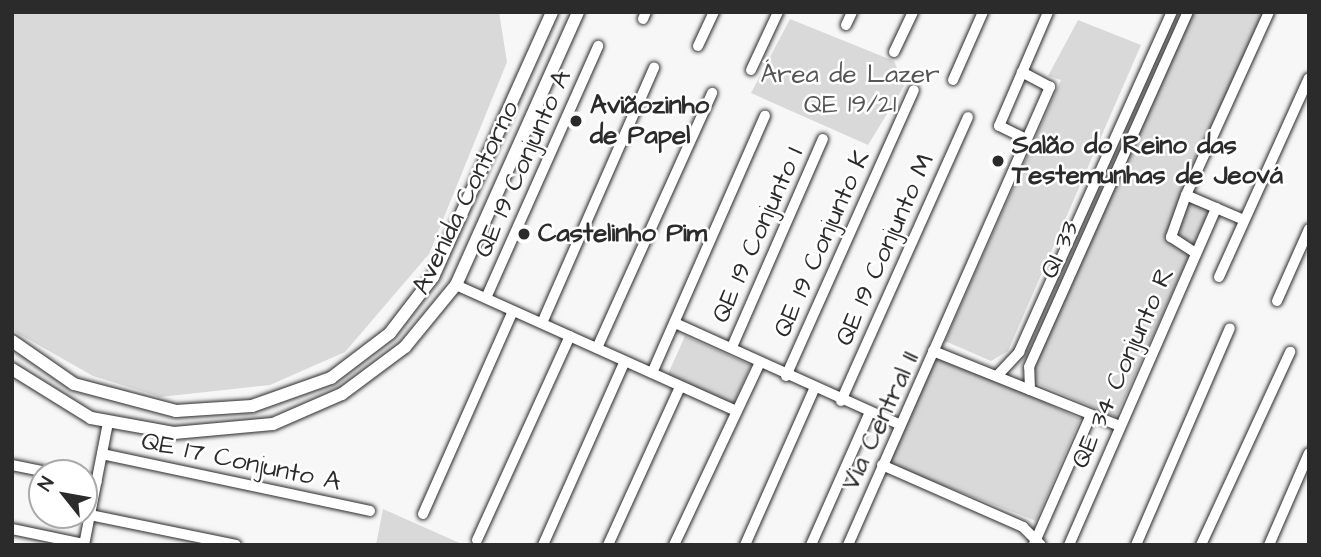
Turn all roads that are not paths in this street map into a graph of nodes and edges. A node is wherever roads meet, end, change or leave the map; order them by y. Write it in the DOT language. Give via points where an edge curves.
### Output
graph roads {
  1 [pos="552,12"];
  2 [pos="578,12"];
  3 [pos="714,12"];
  4 [pos="778,12"];
  5 [pos="852,12"];
  6 [pos="913,12"];
  7 [pos="983,12"];
  8 [pos="1048,12"];
  9 [pos="1172,12"];
  10 [pos="1188,12"];
  11 [pos="1269,12"];
  12 [pos="846,25"];
  13 [pos="598,46"];
  14 [pos="698,47"];
  15 [pos="894,52"];
  16 [pos="654,68"];
  17 [pos="751,70"];
  18 [pos="1022,72"];
  19 [pos="1309,78"];
  20 [pos="953,80"];
  21 [pos="914,90"];
  22 [pos="712,93"];
  23 [pos="765,116"];
  24 [pos="968,117"];
  25 [pos="823,139"];
  26 [pos="1026,139"];
  27 [pos="1186,195"];
  28 [pos="1216,208"];
  29 [pos="1244,220"];
  30 [pos="1309,229"];
  31 [pos="455,231"];
  32 [pos="475,244"];
  33 [pos="1196,253"];
  34 [pos="1219,277"];
  35 [pos="456,285"];
  36 [pos="1046,290"];
  37 [pos="486,298"];
  38 [pos="1062,298"];
  39 [pos="1277,302"];
  40 [pos="411,310"];
  41 [pos="513,310"];
  42 [pos="542,323"];
  43 [pos="676,323"];
  44 [pos="428,324"];
  45 [pos="1230,328"];
  46 [pos="570,336"];
  47 [pos="12,341"];
  48 [pos="732,347"];
  49 [pos="597,348"];
  50 [pos="933,351"];
  51 [pos="1290,352"];
  52 [pos="625,361"];
  53 [pos="759,364"];
  54 [pos="12,369"];
  55 [pos="652,373"];
  56 [pos="786,376"];
  57 [pos="997,376"];
  58 [pos="75,384"];
  59 [pos="680,387"];
  60 [pos="814,388"];
  61 [pos="1030,390"];
  62 [pos="841,401"];
  63 [pos="65,404"];
  64 [pos="153,408"];
  65 [pos="736,411"];
  66 [pos="870,412"];
  67 [pos="1090,417"];
  68 [pos="108,423"];
  69 [pos="899,424"];
  70 [pos="1120,426"];
  71 [pos="148,430"];
  72 [pos="1309,453"];
  73 [pos="102,454"];
  74 [pos="882,465"];
  75 [pos="98,476"];
  76 [pos="370,511"];
  77 [pos="424,514"];
  78 [pos="98,517"];
  79 [pos="12,528"];
  80 [pos="477,540"];
  81 [pos="1037,543"];
  82 [pos="84,544"];
  83 [pos="236,545"];
  84 [pos="543,545"];
  85 [pos="608,545"];
  86 [pos="674,545"];
  87 [pos="745,545"];
  88 [pos="811,545"];
  89 [pos="848,545"];
  90 [pos="1069,545"];
  91 [pos="1136,545"];
  92 [pos="1201,545"];
  93 [pos="1269,545"];
  1 -- 31 [label="main road, Avenida Contorno"];
  2 -- 32 [label="main road, Avenida Contorno"];
  3 -- 14 [label="street"];
  4 -- 17 [label="street"];
  5 -- 12 [label="street"];
  6 -- 15 [label="street"];
  7 -- 20 [label="street"];
  8 -- 18 [label="street"];
  9 -- 36 [label="street, QI 33"];
  10 -- 38 [label="street, QI 33"];
  11 -- 27 [label="street"];
  13 -- 37 [label="street, QE 19 Conjunto A"];
  16 -- 42 [label="street"];
  18 -- 26 [label="street" via="999,126"];
  18 -- 26 [label="street" via="1050,87"];
  19 -- 29 [label="street"];
  21 -- 56 [label="street, QE 19 Conjunto K"];
  22 -- 49 [label="street"];
  23 -- 43 [label="street"];
  24 -- 62 [label="street, QE 19 Conjunto M"];
  25 -- 48 [label="street, QE 19 Conjunto I"];
  26 -- 50 [label="street"];
  27 -- 28 [label="street"];
  27 -- 33 [label="street" via="1171,237"];
  28 -- 29 [label="street"];
  28 -- 33 [label="street, QE 34 Conjunto R"];
  29 -- 34 [label="street"];
  30 -- 39 [label="street"];
  31 -- 32 [label="main road" via="470,230"];
  31 -- 40 [label="main road, Avenida Contorno"];
  32 -- 35 [label="main road, Avenida Contorno"];
  33 -- 70 [label="street, QE 34 Conjunto R"];
  35 -- 37 [label="street"];
  35 -- 44 [label="main road, Avenida Contorno"];
  36 -- 38 [label="street"];
  36 -- 57 [label="street, QI 33" via="1019,352"];
  37 -- 41 [label="street"];
  38 -- 61 [label="street, QI 33" via="1029,367"];
  40 -- 44 [label="main road" via="417,321"];
  40 -- 64 [label="main road, Avenida Contorno" via="362,358 309,388 236,409"];
  41 -- 42 [label="street"];
  41 -- 77 [label="street"];
  42 -- 46 [label="street"];
  43 -- 48 [label="street"];
  43 -- 55 [label="street"];
  44 -- 71 [label="main road, Avenida Contorno" via="369,376 295,418 224,432"];
  45 -- 91 [label="street"];
  46 -- 49 [label="street"];
  46 -- 80 [label="street"];
  47 -- 58 [label="main road, Avenida Contorno"];
  48 -- 53 [label="street"];
  49 -- 52 [label="street"];
  50 -- 57 [label="street, Via Central II"];
  50 -- 69 [label="street, Via Central II"];
  51 -- 92 [label="street"];
  52 -- 55 [label="street"];
  52 -- 84 [label="street"];
  53 -- 56 [label="street"];
  53 -- 65 [label="street"];
  54 -- 63 [label="main road, Avenida Contorno"];
  55 -- 59 [label="street"];
  56 -- 60 [label="street"];
  57 -- 61 [label="street, Via Central II"];
  58 -- 63 [label="main road" via="64,394"];
  58 -- 64 [label="main road, Avenida Contorno"];
  59 -- 65 [label="street"];
  59 -- 85 [label="street"];
  60 -- 62 [label="street"];
  60 -- 87 [label="street"];
  61 -- 67 [label="street, Via Central II"];
  62 -- 66 [label="street"];
  63 -- 68 [label="main road, Avenida Contorno"];
  64 -- 71 [label="main road" via="158,422"];
  65 -- 86 [label="street"];
  66 -- 69 [label="street"];
  66 -- 88 [label="street"];
  67 -- 70 [label="street, Via Central II"];
  67 -- 81 [label="street"];
  68 -- 71 [label="main road, Avenida Contorno"];
  68 -- 73 [label="street"];
  69 -- 74 [label="street, Via Central II"];
  70 -- 90 [label="street, QE 34 Conjunto R"];
  72 -- 93 [label="street"];
  73 -- 75 [label="street"];
  73 -- 76 [label="street, QE 17 Conjunto A"];
  74 -- 81 [label="street" via="1023,527"];
  74 -- 89 [label="street, Via Central II"];
  78 -- 83 [label="street"];
  79 -- 82 [label="street"];
}
